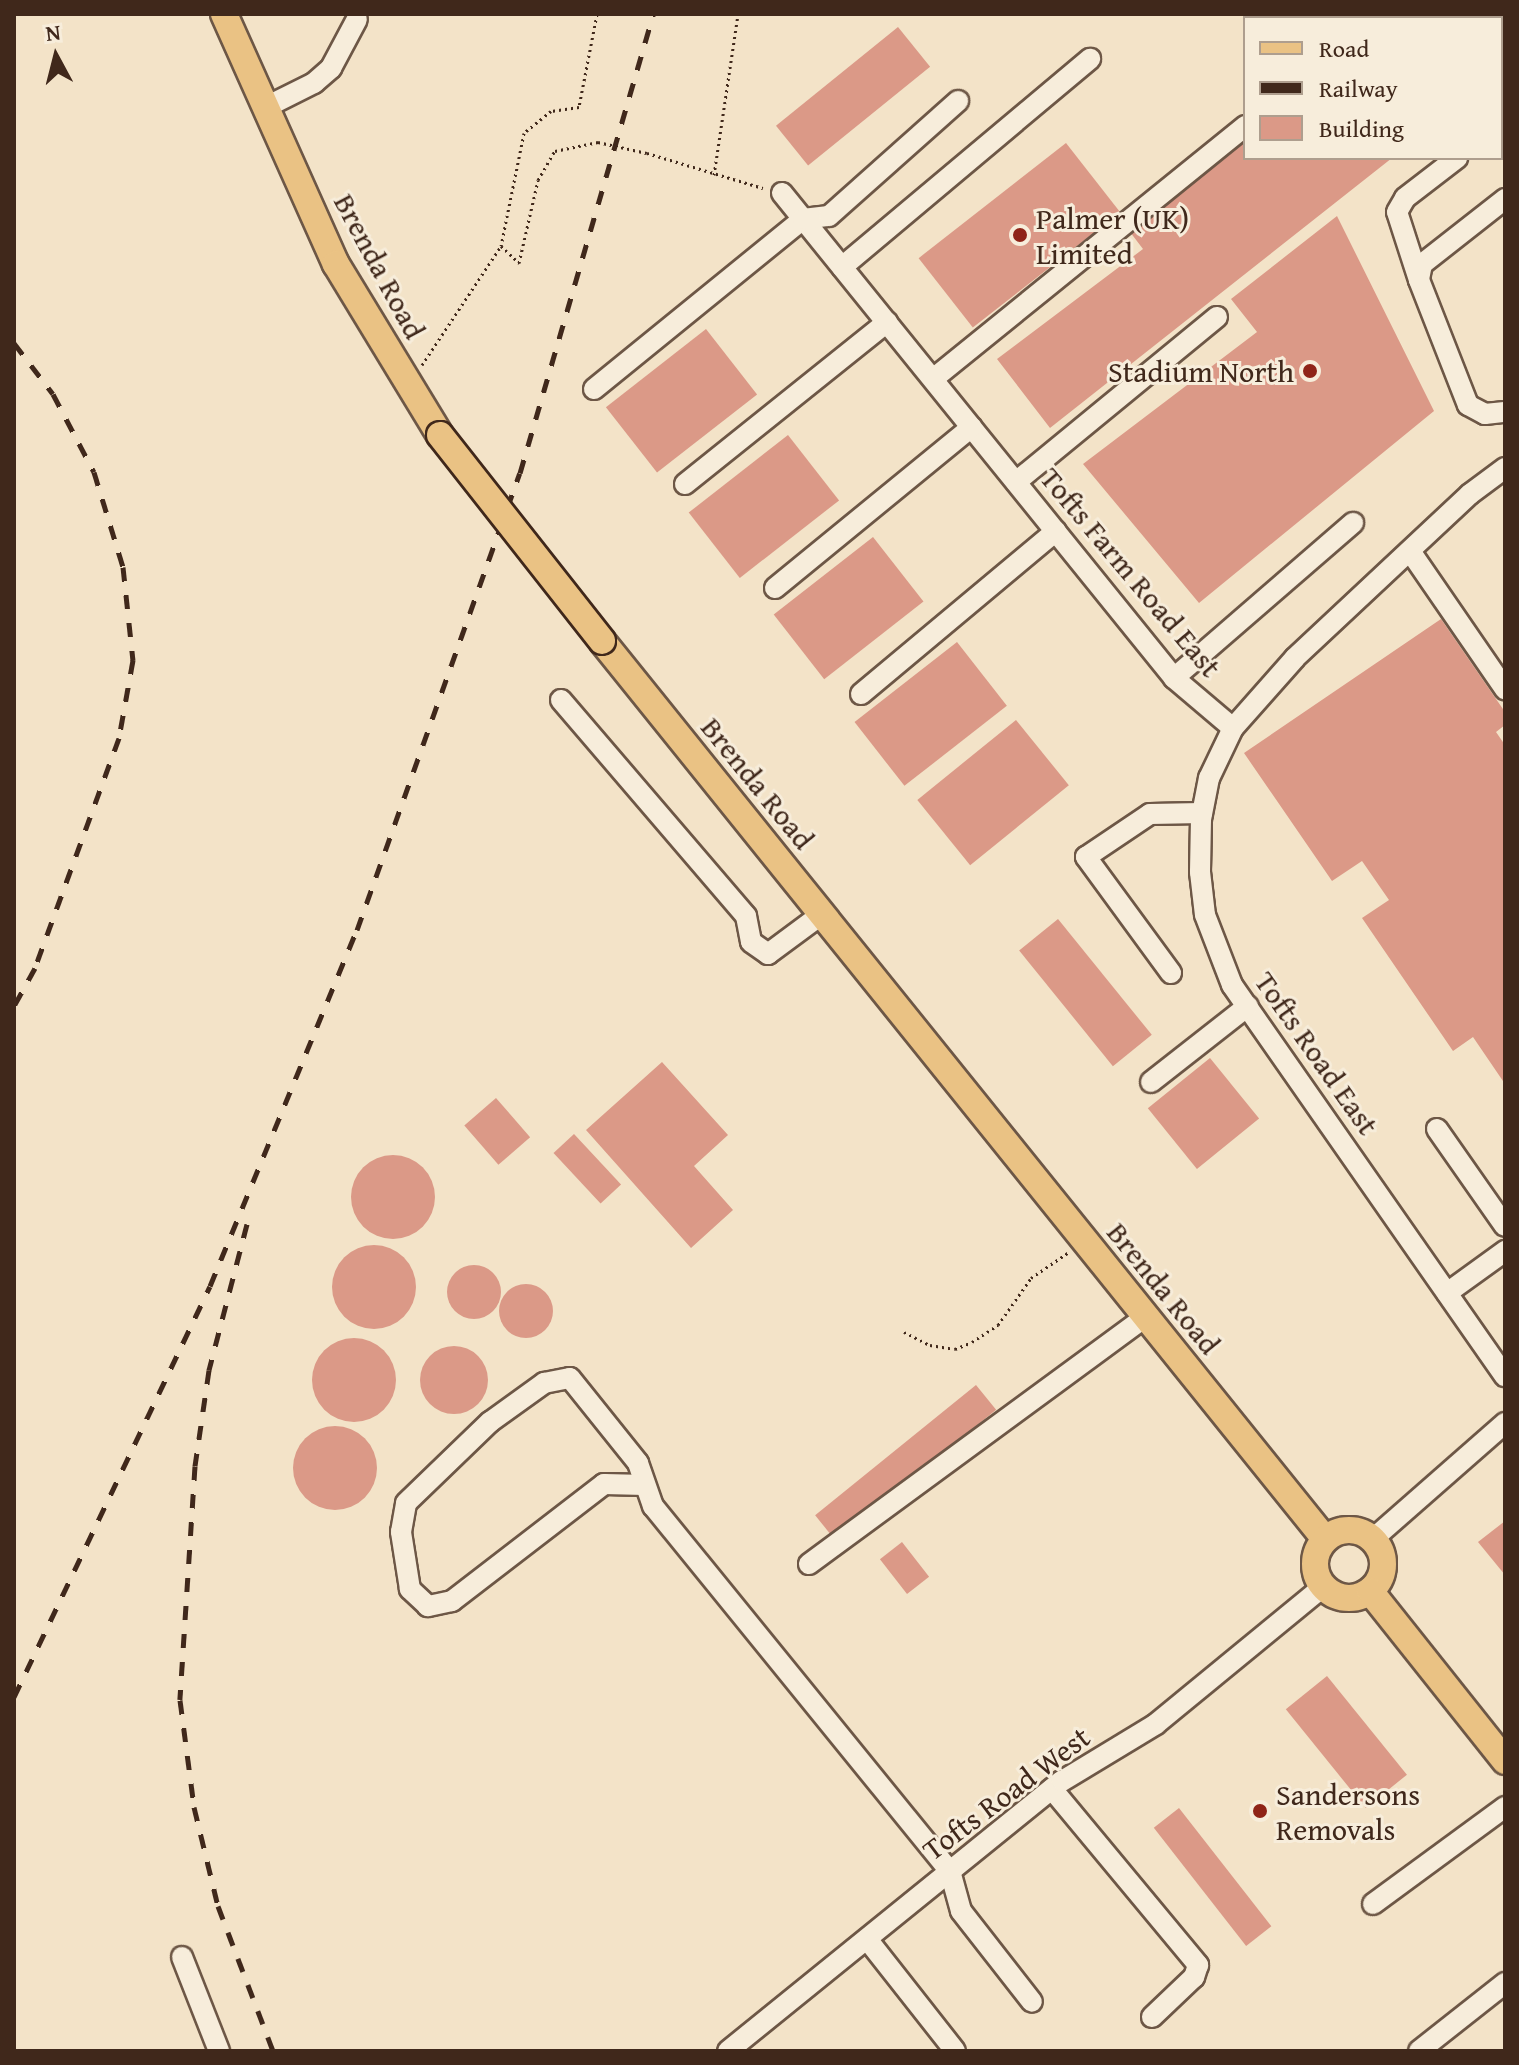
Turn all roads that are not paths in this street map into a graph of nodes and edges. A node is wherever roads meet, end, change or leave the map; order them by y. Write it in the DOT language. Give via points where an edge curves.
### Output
graph roads {
  1 [pos="224,14"];
  2 [pos="357,19"];
  3 [pos="1090,59"];
  4 [pos="958,101"];
  5 [pos="266,107"];
  6 [pos="1243,128"];
  7 [pos="1454,160"];
  8 [pos="782,193"];
  9 [pos="1505,199"];
  10 [pos="803,219"];
  11 [pos="842,267"];
  12 [pos="1419,280"];
  13 [pos="1217,317"];
  14 [pos="887,322"];
  15 [pos="933,379"];
  16 [pos="594,389"];
  17 [pos="1505,412"];
  18 [pos="972,427"];
  19 [pos="1505,468"];
  20 [pos="1016,482"];
  21 [pos="685,484"];
  22 [pos="1353,523"];
  23 [pos="1056,531"];
  24 [pos="1410,551"];
  25 [pos="775,588"];
  26 [pos="1174,678"];
  27 [pos="1505,689"];
  28 [pos="861,694"];
  29 [pos="561,700"];
  30 [pos="1233,728"];
  31 [pos="1202,813"];
  32 [pos="822,914"];
  33 [pos="1171,973"];
  34 [pos="1248,1006"];
  35 [pos="1151,1082"];
  36 [pos="1437,1129"];
  37 [pos="1505,1226"];
  38 [pos="1505,1251"];
  39 [pos="1447,1293"];
  40 [pos="1146,1316"];
  41 [pos="1505,1376"];
  42 [pos="1505,1423"];
  43 [pos="645,1485"];
  44 [pos="1325,1539"];
  45 [pos="1373,1539"];
  46 [pos="809,1564"];
  47 [pos="1323,1587"];
  48 [pos="1370,1591"];
  49 [pos="1505,1761"];
  50 [pos="1052,1789"];
  51 [pos="1505,1807"];
  52 [pos="950,1871"];
  53 [pos="1373,1904"];
  54 [pos="867,1939"];
  55 [pos="182,1957"];
  56 [pos="1505,1983"];
  57 [pos="1032,2002"];
  58 [pos="1152,2017"];
  59 [pos="734,2049"];
  60 [pos="219,2051"];
  61 [pos="955,2051"];
  62 [pos="1419,2051"];
  1 -- 5 [label="main road, Brenda Road"];
  2 -- 5 [label="street" via="331,68 314,83"];
  3 -- 11 [label="street"];
  4 -- 10 [label="street" via="829,216"];
  5 -- 32 [label="main road, Brenda Road, bridge" via="336,264 440,435"];
  6 -- 15 [label="street"];
  7 -- 12 [label="street" via="1405,198 1397,212"];
  8 -- 10 [label="street, Tofts Farm Road East"];
  9 -- 12 [label="street" via="1422,264"];
  10 -- 11 [label="street, Tofts Farm Road East"];
  10 -- 16 [label="street"];
  11 -- 14 [label="street, Tofts Farm Road East"];
  12 -- 17 [label="street" via="1468,405 1485,414"];
  13 -- 20 [label="street"];
  14 -- 15 [label="street, Tofts Farm Road East"];
  14 -- 21 [label="street"];
  15 -- 18 [label="street, Tofts Farm Road East"];
  18 -- 20 [label="street, Tofts Farm Road East"];
  18 -- 25 [label="street"];
  19 -- 24 [label="street"];
  20 -- 23 [label="street, Tofts Farm Road East"];
  22 -- 26 [label="street"];
  23 -- 26 [label="street, Tofts Farm Road East"];
  23 -- 28 [label="street"];
  24 -- 27 [label="street"];
  24 -- 30 [label="street" via="1295,658"];
  26 -- 30 [label="street, Tofts Farm Road East"];
  29 -- 32 [label="street" via="746,916 751,942 768,954"];
  30 -- 31 [label="street, Tofts Road East" via="1209,778"];
  31 -- 33 [label="street" via="1150,814 1086,857"];
  31 -- 34 [label="street, Tofts Road East" via="1205,915 1217,952"];
  32 -- 40 [label="main road, Brenda Road"];
  34 -- 35 [label="street"];
  34 -- 39 [label="street, Tofts Road East"];
  36 -- 37 [label="street"];
  38 -- 39 [label="street"];
  39 -- 41 [label="street, Tofts Road East"];
  40 -- 44 [label="main road, Brenda Road"];
  40 -- 46 [label="street"];
  42 -- 45 [label="street"];
  43 -- 43 [label="street" via="638,1463 570,1378 544,1383 490,1422 406,1503 401,1532 410,1589 428,1606 452,1601 595,1490 616,1481"];
  43 -- 52 [label="street" via="663,1518"];
  44 -- 45 [label="main road" via="1349,1531"];
  44 -- 47 [label="main road" via="1314,1556"];
  45 -- 48 [label="main road" via="1384,1564"];
  47 -- 48 [label="main road" via="1338,1597 1357,1598"];
  47 -- 50 [label="street, Tofts Road West" via="1156,1724"];
  48 -- 49 [label="main road"];
  50 -- 52 [label="street, Tofts Road West"];
  50 -- 58 [label="street" via="1198,1965 1194,1977"];
  51 -- 53 [label="street"];
  52 -- 54 [label="street, Tofts Road West"];
  52 -- 57 [label="street" via="961,1911"];
  54 -- 59 [label="street, Tofts Road West"];
  54 -- 61 [label="street"];
  55 -- 60 [label="street"];
  56 -- 62 [label="street"];
}
